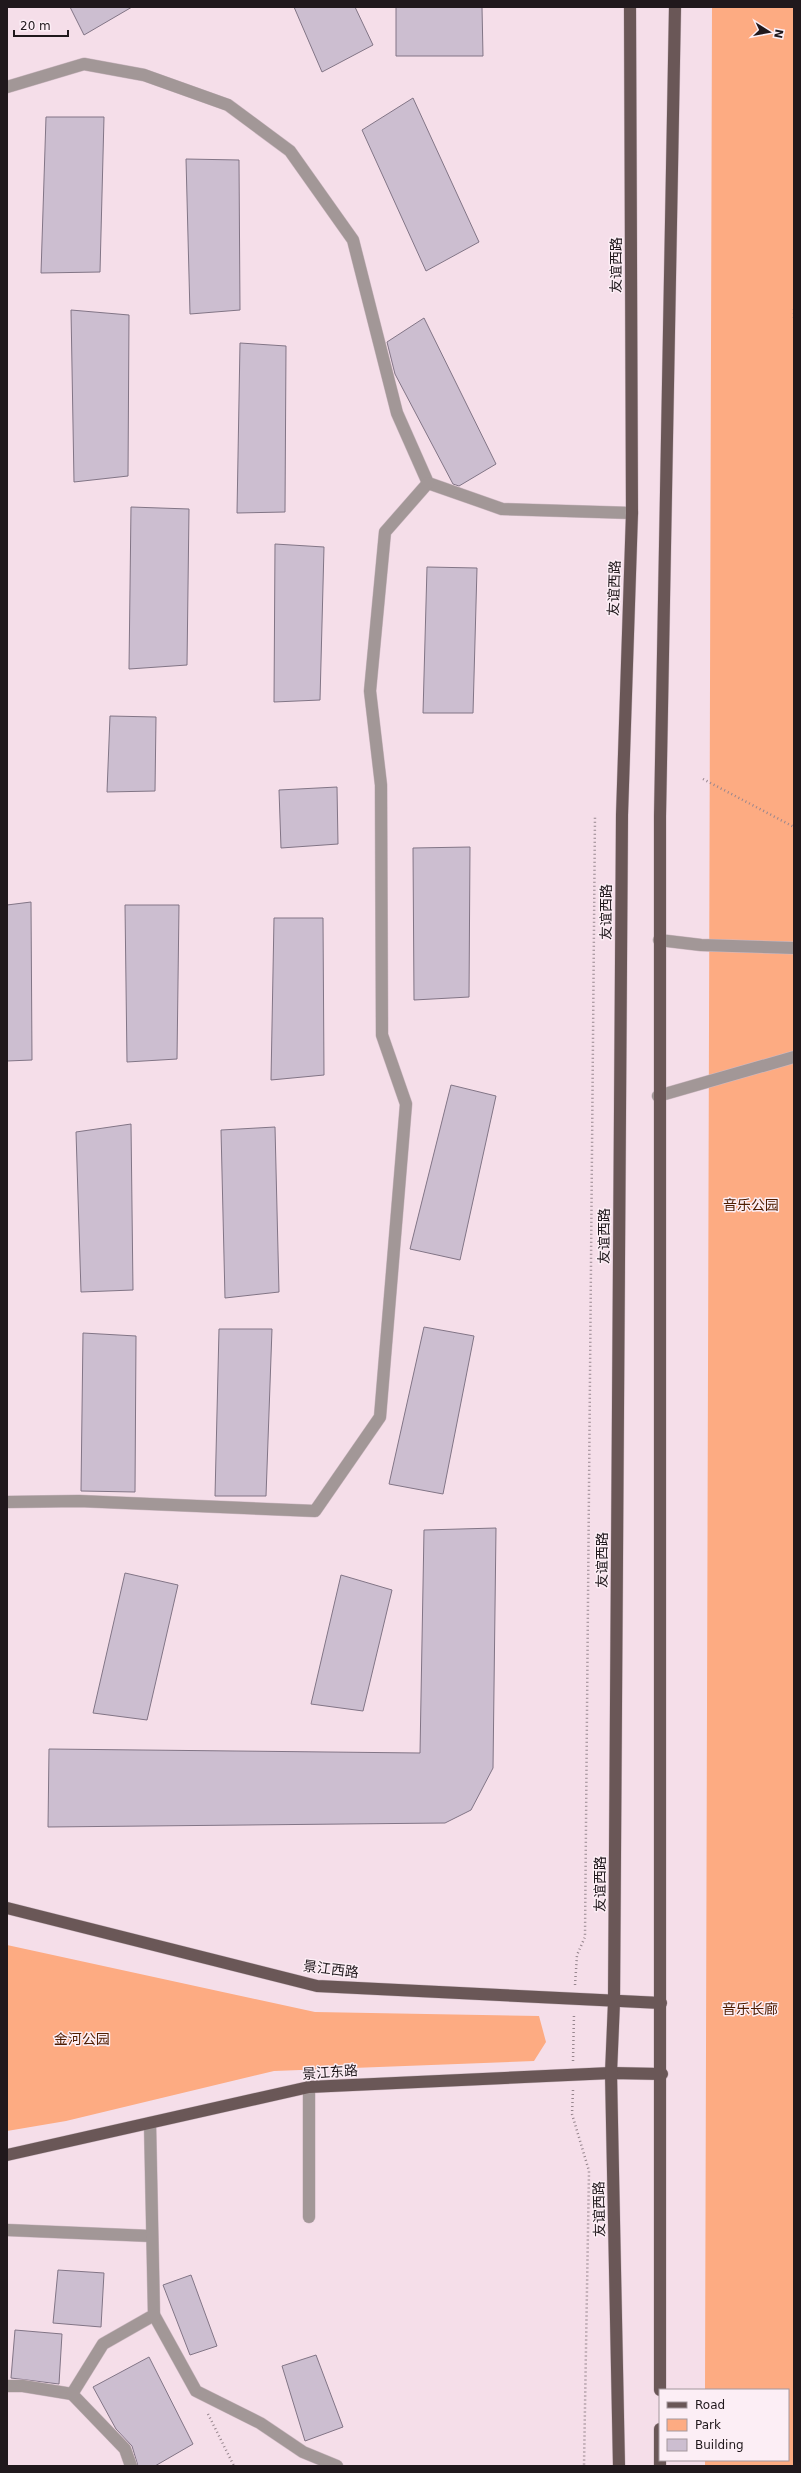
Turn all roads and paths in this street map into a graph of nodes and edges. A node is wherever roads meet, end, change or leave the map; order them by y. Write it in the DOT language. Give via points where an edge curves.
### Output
graph roads {
  1 [pos="630,7"];
  2 [pos="675,7"];
  3 [pos="7,87"];
  4 [pos="794,309"];
  5 [pos="794,321"];
  6 [pos="428,482"];
  7 [pos="632,512"];
  8 [pos="703,778"];
  9 [pos="595,815"];
  10 [pos="794,827"];
  11 [pos="659,940"];
  12 [pos="794,948"];
  13 [pos="794,1057"];
  14 [pos="658,1096"];
  15 [pos="7,1502"];
  16 [pos="7,1908"];
  17 [pos="575,2000"];
  18 [pos="614,2002"];
  19 [pos="661,2003"];
  20 [pos="611,2073"];
  21 [pos="662,2074"];
  22 [pos="573,2075"];
  23 [pos="309,2087"];
  24 [pos="150,2123"];
  25 [pos="7,2155"];
  26 [pos="309,2217"];
  27 [pos="7,2230"];
  28 [pos="151,2236"];
  29 [pos="154,2315"];
  30 [pos="7,2386"];
  31 [pos="660,2389"];
  32 [pos="196,2391"];
  33 [pos="72,2394"];
  34 [pos="131,2466"];
  35 [pos="234,2466"];
  36 [pos="337,2466"];
  37 [pos="584,2466"];
  38 [pos="619,2466"];
  1 -- 7 [label="main road, 友谊西路"];
  2 -- 11 [label="main road"];
  3 -- 6 [label="street" via="84,64 144,75 228,104 290,151 353,240 397,413"];
  4 -- 5 [label="path"];
  6 -- 7 [label="street" via="502,509"];
  6 -- 15 [label="street" via="385,532 370,691 381,785 382,1035 406,1104 380,1417 315,1511 79,1501"];
  7 -- 18 [label="main road, 友谊西路" via="622,831"];
  8 -- 10 [label="path"];
  9 -- 17 [label="path" via="585,1938 577,1955"];
  11 -- 12 [label="street" via="701,945"];
  11 -- 14 [label="main road"];
  13 -- 14 [label="street"];
  14 -- 19 [label="main road"];
  16 -- 17 [label="main road, 景江西路" via="317,1986"];
  17 -- 18 [label="main road, 景江西路"];
  17 -- 22 [label="path"];
  18 -- 19 [label="main road, 景江西路"];
  18 -- 20 [label="main road, 友谊西路"];
  19 -- 21 [label="main road"];
  20 -- 21 [label="main road, 景江东路"];
  20 -- 22 [label="main road, 景江东路"];
  20 -- 38 [label="main road, 友谊西路"];
  21 -- 31 [label="main road"];
  22 -- 23 [label="main road, 景江东路"];
  22 -- 37 [label="path" via="572,2114 589,2171"];
  23 -- 24 [label="main road, 景江东路"];
  23 -- 26 [label="street"];
  24 -- 25 [label="main road, 景江东路"];
  24 -- 28 [label="street"];
  27 -- 28 [label="street"];
  28 -- 29 [label="street"];
  29 -- 32 [label="street"];
  29 -- 33 [label="street" via="103,2344"];
  30 -- 33 [label="street"];
  32 -- 35 [label="path"];
  32 -- 36 [label="street" via="260,2423 303,2452"];
  33 -- 34 [label="street" via="126,2449"];
}
